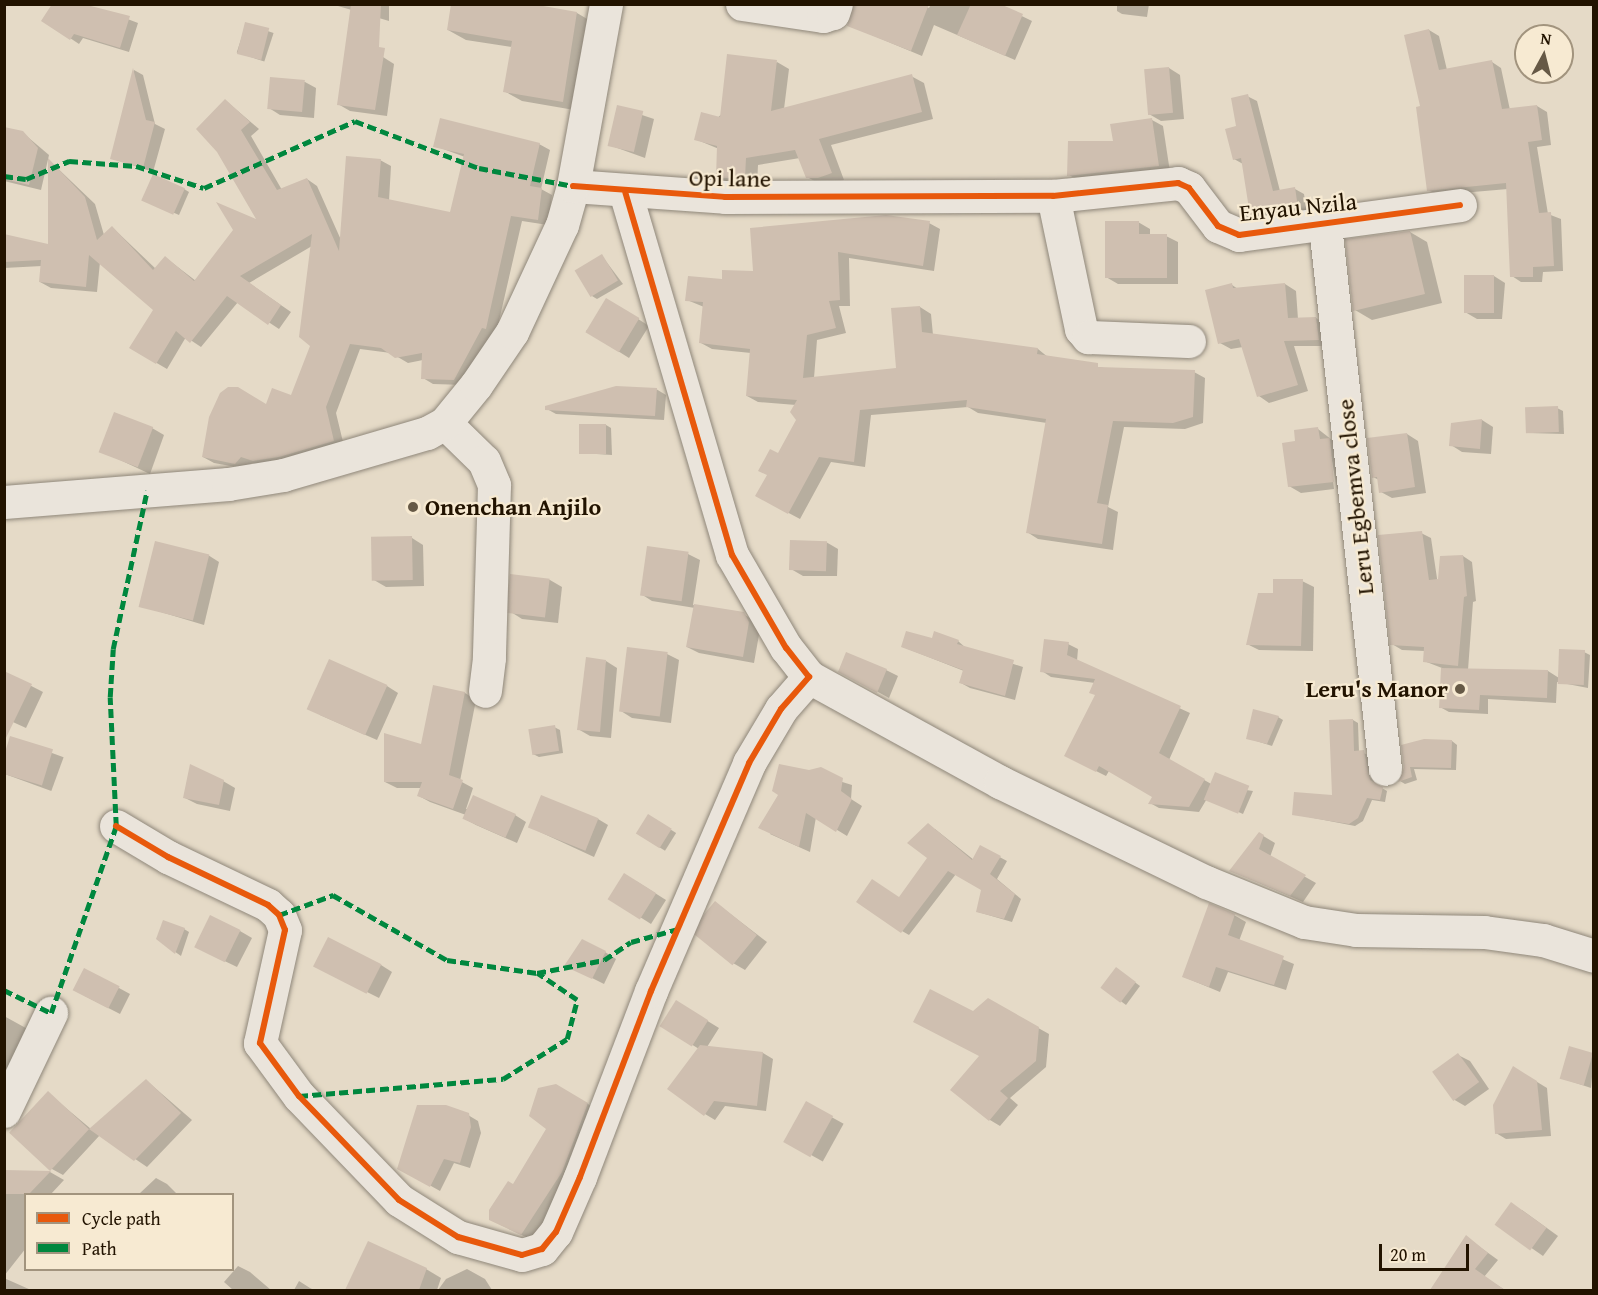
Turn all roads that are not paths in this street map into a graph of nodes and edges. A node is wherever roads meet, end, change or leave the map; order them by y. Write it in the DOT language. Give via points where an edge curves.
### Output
graph roads {
  1 [pos="606,4"];
  2 [pos="742,4"];
  3 [pos="836,4"];
  4 [pos="573,186"];
  5 [pos="625,192"];
  6 [pos="1053,196"];
  7 [pos="1460,205"];
  8 [pos="1325,226"];
  9 [pos="1189,341"];
  10 [pos="445,423"];
  11 [pos="4,502"];
  12 [pos="809,676"];
  13 [pos="485,691"];
  14 [pos="1385,769"];
  15 [pos="116,826"];
  16 [pos="1593,956"];
  17 [pos="51,1013"];
  18 [pos="4,1111"];
  1 -- 4 [label="street"];
  2 -- 3 [label="street" via="823,16 833,13"];
  4 -- 5 [label="street, Opi lane"];
  4 -- 10 [label="street" via="562,225 512,332"];
  5 -- 6 [label="street, Opi lane" via="725,197"];
  5 -- 12 [label="street" via="732,555 786,648"];
  6 -- 8 [label="street, Enyau Nzila" via="1178,183 1189,188 1218,226 1233,233"];
  6 -- 9 [label="street" via="1081,328 1088,337"];
  7 -- 8 [label="street, Enyau Nzila"];
  8 -- 14 [label="street, Leru Egbemva close"];
  10 -- 11 [label="street" via="427,434 283,476"];
  10 -- 13 [label="street" via="484,462 494,485"];
  12 -- 15 [label="street" via="781,709 749,763 651,991 556,1232 542,1249 522,1255 458,1237 399,1200 299,1096 263,1049 261,1037 285,930 279,915"];
  12 -- 16 [label="street" via="1000,782 1206,882 1304,922 1356,930 1496,934 1543,940"];
  17 -- 18 [label="street"];
}
